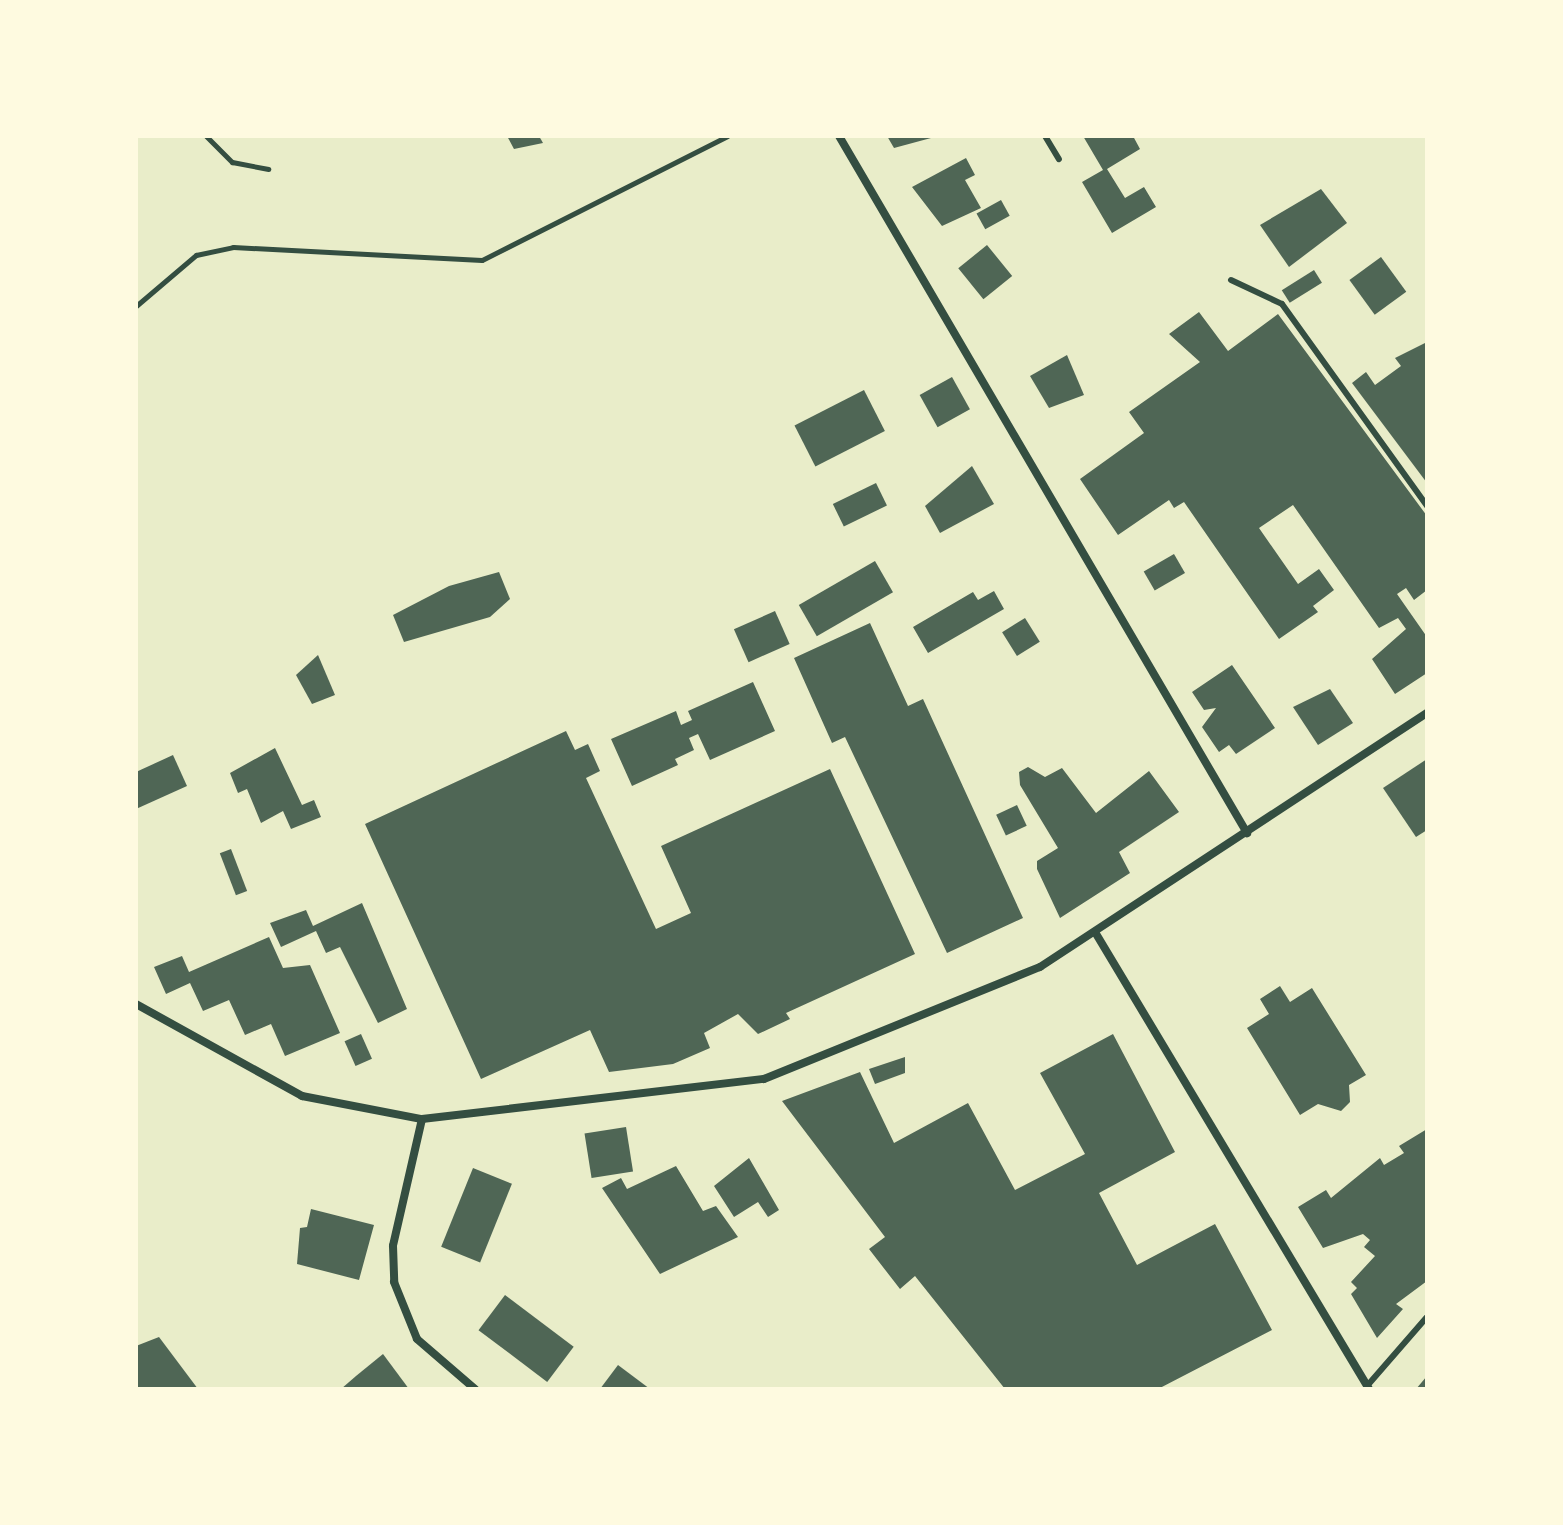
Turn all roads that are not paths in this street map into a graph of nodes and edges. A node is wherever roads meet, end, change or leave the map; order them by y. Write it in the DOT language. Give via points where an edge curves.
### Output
graph roads {
  1 [pos="839,136"];
  2 [pos="1045,136"];
  3 [pos="1059,159"];
  4 [pos="1231,280"];
  5 [pos="1427,506"];
  6 [pos="1427,713"];
  7 [pos="1247,833"];
  8 [pos="1095,932"];
  9 [pos="136,1004"];
  10 [pos="422,1119"];
  11 [pos="1427,1317"];
  12 [pos="1368,1388"];
  13 [pos="475,1389"];
  1 -- 7 [label="street"];
  2 -- 3 [label="lane"];
  4 -- 5 [label="lane" via="1282,304"];
  6 -- 7 [label="street"];
  7 -- 8 [label="street"];
  8 -- 10 [label="street" via="964,1002 764,1079"];
  8 -- 12 [label="street"];
  9 -- 10 [label="street" via="302,1096"];
  10 -- 13 [label="street" via="393,1246 394,1282 417,1339"];
  11 -- 12 [label="lane"];
}
